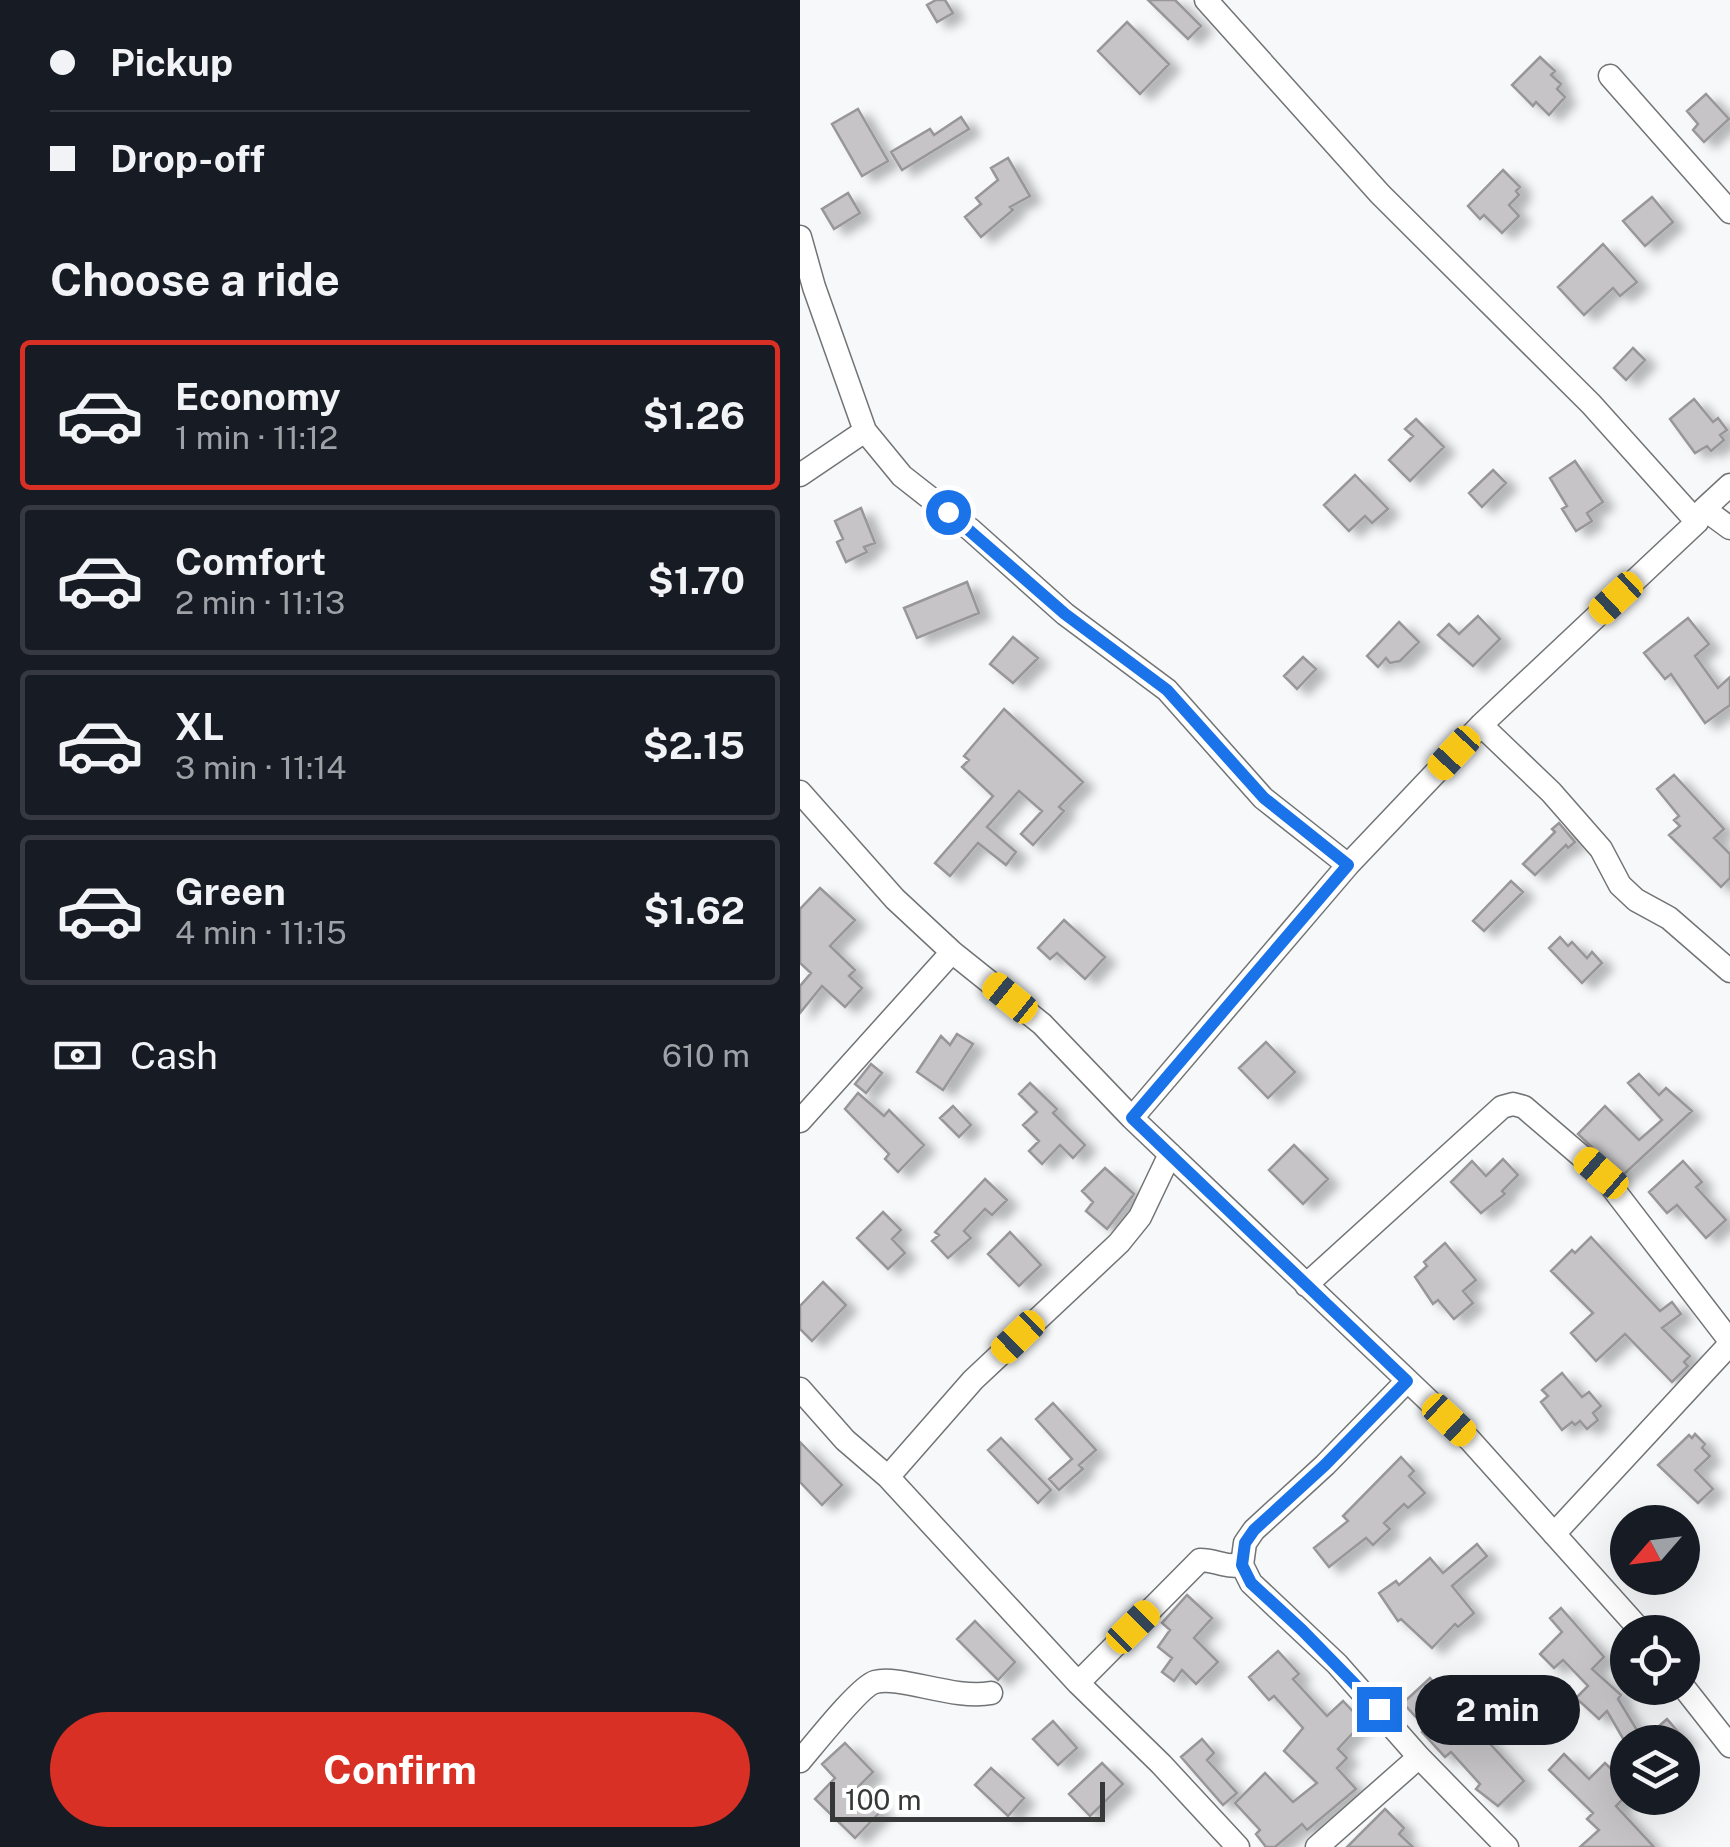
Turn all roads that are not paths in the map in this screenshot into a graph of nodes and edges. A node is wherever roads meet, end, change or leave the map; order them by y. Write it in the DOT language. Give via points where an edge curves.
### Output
graph roads {
  1 [pos="1206,0"];
  2 [pos="1610,76"];
  3 [pos="1730,212"];
  4 [pos="800,237"];
  5 [pos="807,288"];
  6 [pos="866,431"];
  7 [pos="800,474"];
  8 [pos="1730,485"];
  9 [pos="1701,516"];
  10 [pos="1730,528"];
  11 [pos="1481,725"];
  12 [pos="800,792"];
  13 [pos="1348,865"];
  14 [pos="952,952"];
  15 [pos="1730,971"];
  16 [pos="803,1111"];
  17 [pos="1132,1118"];
  18 [pos="1170,1154"];
  19 [pos="1306,1285"];
  20 [pos="1730,1343"];
  21 [pos="1407,1381"];
  22 [pos="800,1389"];
  23 [pos="888,1477"];
  24 [pos="1554,1534"];
  25 [pos="1242,1565"];
  26 [pos="1627,1615"];
  27 [pos="1078,1682"];
  28 [pos="991,1694"];
  29 [pos="1698,1705"];
  30 [pos="1730,1746"];
  31 [pos="1419,1756"];
  32 [pos="800,1761"];
  33 [pos="1238,1847"];
  34 [pos="1317,1847"];
  35 [pos="1507,1847"];
  1 -- 9 [label="street" via="1380,194"];
  2 -- 3 [label="street"];
  4 -- 5 [label="street"];
  5 -- 6 [label="street"];
  6 -- 7 [label="street"];
  6 -- 13 [label="street" via="902,476 1167,690 1264,798"];
  8 -- 9 [label="street"];
  9 -- 10 [label="street"];
  9 -- 11 [label="street"];
  11 -- 13 [label="street"];
  11 -- 15 [label="street" via="1601,849 1620,885"];
  12 -- 14 [label="street"];
  13 -- 17 [label="street"];
  14 -- 16 [label="street"];
  14 -- 17 [label="street" via="1042,1024"];
  17 -- 18 [label="street"];
  18 -- 19 [label="street"];
  18 -- 23 [label="street" via="1140,1217 1119,1243 973,1380"];
  19 -- 20 [label="street" via="1513,1104 1601,1173"];
  19 -- 21 [label="street"];
  20 -- 24 [label="street"];
  21 -- 24 [label="street"];
  21 -- 25 [label="street" via="1254,1530"];
  22 -- 23 [label="street"];
  23 -- 27 [label="street"];
  24 -- 26 [label="street"];
  25 -- 27 [label="street" via="1200,1560"];
  25 -- 31 [label="street" via="1251,1583 1337,1664"];
  27 -- 33 [label="street"];
  28 -- 32 [label="street" via="875,1682"];
  29 -- 30 [label="street"];
  31 -- 34 [label="street"];
  31 -- 35 [label="street"];
}
